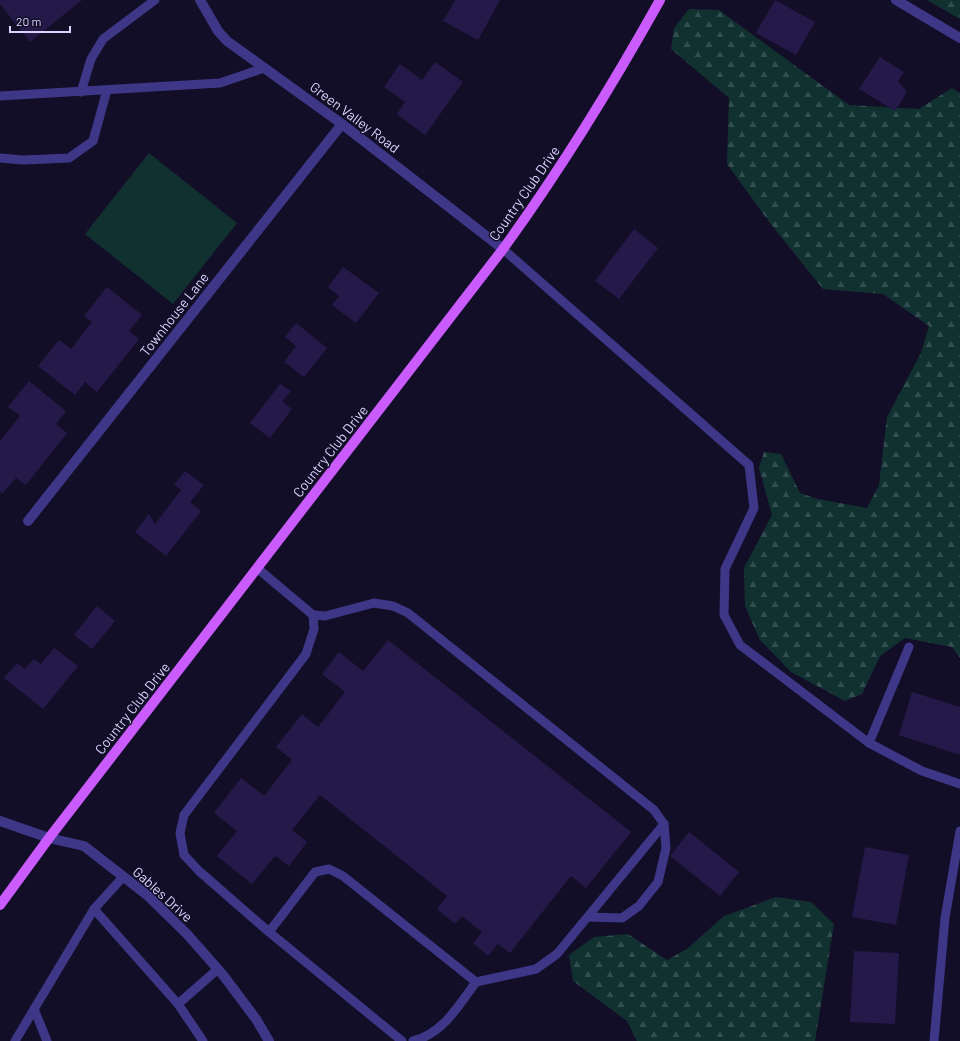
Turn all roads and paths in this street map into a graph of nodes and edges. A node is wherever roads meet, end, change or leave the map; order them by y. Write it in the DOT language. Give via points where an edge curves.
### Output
graph roads {
  1 [pos="155,0"];
  2 [pos="200,0"];
  3 [pos="660,0"];
  4 [pos="896,0"];
  5 [pos="960,38"];
  6 [pos="264,68"];
  7 [pos="107,90"];
  8 [pos="81,92"];
  9 [pos="0,96"];
  10 [pos="342,124"];
  11 [pos="0,158"];
  12 [pos="504,248"];
  13 [pos="28,521"];
  14 [pos="257,568"];
  15 [pos="312,615"];
  16 [pos="908,647"];
  17 [pos="869,743"];
  18 [pos="960,784"];
  19 [pos="0,821"];
  20 [pos="664,824"];
  21 [pos="960,830"];
  22 [pos="49,838"];
  23 [pos="123,877"];
  24 [pos="0,905"];
  25 [pos="94,909"];
  26 [pos="588,917"];
  27 [pos="269,932"];
  28 [pos="218,969"];
  29 [pos="476,982"];
  30 [pos="178,1004"];
  31 [pos="34,1009"];
  32 [pos="15,1041"];
  33 [pos="47,1041"];
  34 [pos="203,1041"];
  35 [pos="269,1041"];
  36 [pos="402,1041"];
  37 [pos="413,1041"];
  38 [pos="934,1041"];
  1 -- 8 [label="lane" via="103,39 91,60"];
  2 -- 6 [label="street, Green Valley Road" via="218,31 227,41"];
  3 -- 12 [label="main road, Country Club Drive" via="564,163"];
  4 -- 5 [label="street"];
  6 -- 7 [label="lane" via="220,83"];
  6 -- 10 [label="street, Green Valley Road"];
  7 -- 8 [label="lane"];
  7 -- 11 [label="lane" via="93,141 69,158"];
  8 -- 9 [label="lane"];
  10 -- 12 [label="street, Green Valley Road"];
  10 -- 13 [label="street, Townhouse Lane"];
  12 -- 14 [label="main road, Country Club Drive"];
  12 -- 17 [label="lane" via="750,465 754,508 725,569 724,615 740,646"];
  14 -- 15 [label="lane"];
  14 -- 22 [label="main road, Country Club Drive"];
  15 -- 20 [label="lane" via="325,616 374,602 393,606 408,613 654,810"];
  15 -- 27 [label="lane" via="314,629 306,654 184,815 180,833 184,855"];
  16 -- 17 [label="lane"];
  17 -- 18 [label="lane" via="922,772"];
  19 -- 22 [label="street, Gables Drive"];
  20 -- 26 [label="lane"];
  20 -- 26 [label="lane" via="666,848 658,882 639,906 622,918"];
  21 -- 38 [label="lane" via="945,918"];
  22 -- 23 [label="street, Gables Drive" via="84,846"];
  22 -- 24 [label="main road, Country Club Drive"];
  23 -- 25 [label="lane"];
  23 -- 28 [label="street, Gables Drive" via="187,934"];
  25 -- 30 [label="lane"];
  25 -- 31 [label="lane"];
  26 -- 29 [label="lane" via="557,954 536,969"];
  27 -- 29 [label="lane" via="315,872 329,869 343,876"];
  27 -- 36 [label="lane"];
  28 -- 30 [label="lane"];
  28 -- 35 [label="street, Gables Drive" via="256,1019"];
  29 -- 37 [label="lane" via="447,1021 426,1038"];
  30 -- 34 [label="lane"];
  31 -- 32 [label="lane"];
  31 -- 33 [label="lane"];
}
